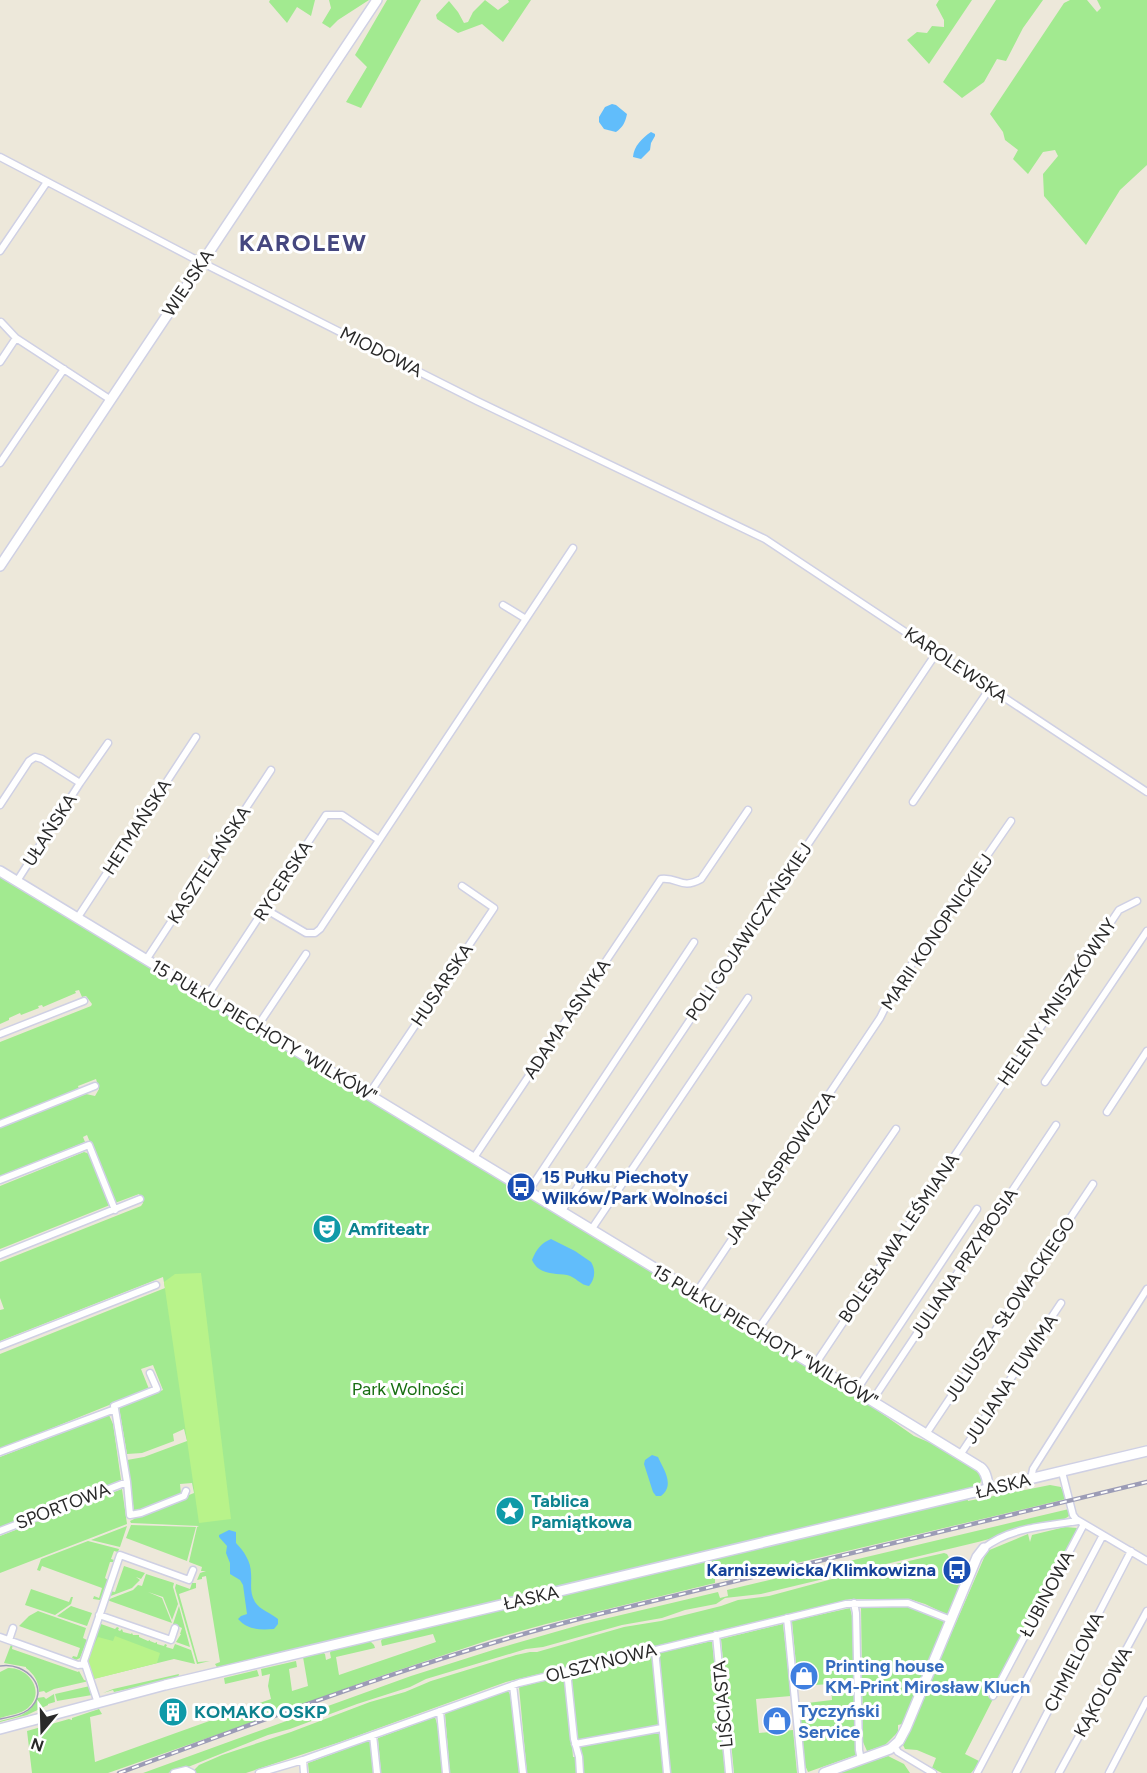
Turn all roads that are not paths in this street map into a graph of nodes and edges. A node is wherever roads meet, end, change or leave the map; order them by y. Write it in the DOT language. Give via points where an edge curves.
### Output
graph roads {
  1 [pos="377,0"];
  2 [pos="0,157"];
  3 [pos="47,182"];
  4 [pos="0,251"];
  5 [pos="202,263"];
  6 [pos="1,322"];
  7 [pos="16,338"];
  8 [pos="0,362"];
  9 [pos="63,369"];
  10 [pos="111,400"];
  11 [pos="0,463"];
  12 [pos="765,539"];
  13 [pos="573,548"];
  14 [pos="0,566"];
  15 [pos="503,604"];
  16 [pos="526,619"];
  17 [pos="937,652"];
  18 [pos="990,688"];
  19 [pos="196,737"];
  20 [pos="108,743"];
  21 [pos="271,770"];
  22 [pos="80,783"];
  23 [pos="1147,792"];
  24 [pos="913,802"];
  25 [pos="0,805"];
  26 [pos="748,810"];
  27 [pos="1011,821"];
  28 [pos="379,840"];
  29 [pos="0,872"];
  30 [pos="17,881"];
  31 [pos="462,886"];
  32 [pos="1137,902"];
  33 [pos="265,909"];
  34 [pos="78,917"];
  35 [pos="1147,931"];
  36 [pos="694,942"];
  37 [pos="306,954"];
  38 [pos="146,960"];
  39 [pos="207,996"];
  40 [pos="748,998"];
  41 [pos="84,1001"];
  42 [pos="257,1027"];
  43 [pos="0,1034"];
  44 [pos="863,1043"];
  45 [pos="1147,1051"];
  46 [pos="1045,1082"];
  47 [pos="95,1086"];
  48 [pos="369,1094"];
  49 [pos="984,1110"];
  50 [pos="1107,1113"];
  51 [pos="0,1124"];
  52 [pos="1056,1125"];
  53 [pos="896,1129"];
  54 [pos="473,1159"];
  55 [pos="0,1180"];
  56 [pos="1093,1184"];
  57 [pos="528,1192"];
  58 [pos="140,1199"];
  59 [pos="976,1209"];
  60 [pos="115,1210"];
  61 [pos="561,1212"];
  62 [pos="591,1230"];
  63 [pos="0,1255"];
  64 [pos="156,1285"];
  65 [pos="1147,1288"];
  66 [pos="696,1293"];
  67 [pos="1061,1303"];
  68 [pos="757,1331"];
  69 [pos="0,1347"];
  70 [pos="814,1366"];
  71 [pos="150,1373"];
  72 [pos="856,1391"];
  73 [pos="872,1401"];
  74 [pos="115,1409"];
  75 [pos="926,1434"];
  76 [pos="1147,1451"];
  77 [pos="0,1452"];
  78 [pos="960,1455"];
  79 [pos="1062,1472"];
  80 [pos="1031,1479"];
  81 [pos="127,1482"];
  82 [pos="989,1489"];
  83 [pos="186,1491"];
  84 [pos="1081,1523"];
  85 [pos="0,1531"];
  86 [pos="1103,1535"];
  87 [pos="984,1548"];
  88 [pos="1131,1551"];
  89 [pos="1147,1561"];
  90 [pos="193,1570"];
  91 [pos="854,1603"];
  92 [pos="1147,1611"];
  93 [pos="99,1615"];
  94 [pos="787,1618"];
  95 [pos="951,1620"];
  96 [pos="13,1628"];
  97 [pos="175,1628"];
  98 [pos="716,1635"];
  99 [pos="0,1637"];
  100 [pos="9,1640"];
  101 [pos="655,1650"];
  102 [pos="84,1664"];
  103 [pos="567,1671"];
  104 [pos="513,1685"];
  105 [pos="993,1696"];
  106 [pos="1147,1700"];
  107 [pos="99,1703"];
  108 [pos="440,1711"];
  109 [pos="662,1728"];
  110 [pos="0,1729"];
  111 [pos="373,1735"];
  112 [pos="575,1744"];
  113 [pos="894,1746"];
  114 [pos="303,1760"];
  115 [pos="861,1760"];
  116 [pos="174,1773"];
  117 [pos="192,1773"];
  118 [pos="259,1773"];
  119 [pos="304,1773"];
  120 [pos="377,1773"];
  121 [pos="446,1773"];
  122 [pos="523,1773"];
  123 [pos="580,1773"];
  124 [pos="667,1773"];
  125 [pos="729,1773"];
  126 [pos="802,1773"];
  127 [pos="824,1773"];
  128 [pos="933,1773"];
  129 [pos="977,1773"];
  130 [pos="1016,1773"];
  131 [pos="1059,1773"];
  132 [pos="1109,1773"];
  1 -- 5 [label="street, WIEJSKA"];
  2 -- 3 [label="street, MIODOWA"];
  3 -- 4 [label="street"];
  3 -- 5 [label="street, MIODOWA"];
  5 -- 10 [label="street, WIEJSKA"];
  5 -- 12 [label="street, MIODOWA"];
  6 -- 7 [label="street"];
  7 -- 8 [label="street"];
  7 -- 9 [label="street"];
  9 -- 10 [label="street"];
  9 -- 11 [label="street"];
  10 -- 14 [label="street, WIEJSKA"];
  12 -- 17 [label="street, KAROLEWSKA"];
  13 -- 16 [label="street"];
  15 -- 16 [label="street"];
  16 -- 28 [label="street"];
  17 -- 18 [label="street, KAROLEWSKA"];
  17 -- 61 [label="street, POLI GOJAWICZYŃSKIEJ"];
  18 -- 23 [label="street, KAROLEWSKA"];
  18 -- 24 [label="street"];
  19 -- 34 [label="street, HETMAŃSKA"];
  20 -- 22 [label="street"];
  21 -- 38 [label="street, KASZTELAŃSKA"];
  22 -- 25 [label="street, UŁAŃSKA" via="35,758 29,761"];
  22 -- 30 [label="street, UŁAŃSKA"];
  26 -- 54 [label="street, ADAMA ASNYKA" via="701,879 686,885 661,879"];
  27 -- 44 [label="street, MARII KONOPNICKIEJ" via="894,990"];
  28 -- 33 [label="street" via="315,933 306,933"];
  28 -- 33 [label="street, RYCERSKA" via="342,815 326,815"];
  29 -- 30 [label="street, 15 PUŁKU PIECHOTY \"WILKÓW\""];
  30 -- 34 [label="street, 15 PUŁKU PIECHOTY \"WILKÓW\""];
  31 -- 48 [label="street, HUSARSKA" via="494,908"];
  32 -- 49 [label="street, HELENY MNISZKÓWNY" via="1119,910"];
  33 -- 39 [label="street, RYCERSKA"];
  34 -- 38 [label="street, 15 PUŁKU PIECHOTY \"WILKÓW\""];
  35 -- 46 [label="street"];
  36 -- 57 [label="street"];
  37 -- 42 [label="street"];
  38 -- 39 [label="street, 15 PUŁKU PIECHOTY \"WILKÓW\""];
  39 -- 42 [label="street, 15 PUŁKU PIECHOTY \"WILKÓW\""];
  40 -- 62 [label="street"];
  41 -- 43 [label="street"];
  42 -- 48 [label="street, 15 PUŁKU PIECHOTY \"WILKÓW\""];
  44 -- 66 [label="street, JANA KASPROWICZA"];
  45 -- 50 [label="street"];
  47 -- 51 [label="street"];
  48 -- 54 [label="street, 15 PUŁKU PIECHOTY \"WILKÓW\""];
  49 -- 70 [label="street, BOLESŁAWA LEŚMIANA"];
  52 -- 73 [label="street, JULIANA PRZYBOSIA"];
  53 -- 68 [label="street"];
  54 -- 57 [label="street, 15 PUŁKU PIECHOTY \"WILKÓW\""];
  55 -- 60 [label="street" via="90,1145"];
  56 -- 75 [label="street, JULIUSZA SŁOWACKIEGO"];
  57 -- 61 [label="street, 15 PUŁKU PIECHOTY \"WILKÓW\""];
  58 -- 60 [label="street"];
  59 -- 72 [label="street"];
  60 -- 63 [label="street"];
  61 -- 62 [label="street, 15 PUŁKU PIECHOTY \"WILKÓW\""];
  62 -- 66 [label="street, 15 PUŁKU PIECHOTY \"WILKÓW\""];
  64 -- 69 [label="street"];
  65 -- 80 [label="street" via="1034,1468"];
  66 -- 68 [label="street, 15 PUŁKU PIECHOTY \"WILKÓW\""];
  67 -- 78 [label="street, JULIANA TUWIMA"];
  68 -- 70 [label="street, 15 PUŁKU PIECHOTY \"WILKÓW\""];
  70 -- 72 [label="street, 15 PUŁKU PIECHOTY \"WILKÓW\""];
  71 -- 74 [label="street" via="157,1389 114,1406"];
  72 -- 73 [label="street, 15 PUŁKU PIECHOTY \"WILKÓW\""];
  73 -- 75 [label="street, 15 PUŁKU PIECHOTY \"WILKÓW\""];
  74 -- 77 [label="street"];
  74 -- 81 [label="street"];
  75 -- 78 [label="street, 15 PUŁKU PIECHOTY \"WILKÓW\""];
  76 -- 79 [label="street, ŁASKA"];
  78 -- 82 [label="street, 15 PUŁKU PIECHOTY \"WILKÓW\"" via="983,1470"];
  79 -- 80 [label="street, ŁASKA"];
  79 -- 84 [label="street" via="1073,1515"];
  80 -- 82 [label="street, ŁASKA"];
  81 -- 83 [label="street" via="130,1515 184,1496"];
  81 -- 85 [label="street, SPORTOWA"];
  82 -- 107 [label="street, ŁASKA"];
  84 -- 86 [label="street"];
  84 -- 87 [label="street" via="1026,1529"];
  84 -- 105 [label="street, ŁUBINOWA"];
  86 -- 88 [label="street"];
  86 -- 129 [label="street"];
  87 -- 95 [label="street"];
  88 -- 89 [label="street"];
  88 -- 130 [label="street, CHMIELOWA"];
  90 -- 93 [label="street" via="189,1580 120,1555"];
  91 -- 94 [label="street, OLSZYNOWA"];
  91 -- 95 [label="street, OLSZYNOWA" via="908,1603"];
  91 -- 115 [label="street"];
  92 -- 131 [label="street, KĄKOLOWA"];
  93 -- 97 [label="street" via="171,1640"];
  93 -- 102 [label="street"];
  94 -- 98 [label="street, OLSZYNOWA"];
  94 -- 126 [label="street"];
  95 -- 113 [label="street" via="902,1737"];
  96 -- 100 [label="street"];
  98 -- 101 [label="street, OLSZYNOWA"];
  98 -- 125 [label="street, LIŚCIASTA"];
  99 -- 100 [label="street"];
  100 -- 102 [label="street"];
  101 -- 103 [label="street, OLSZYNOWA"];
  101 -- 109 [label="street"];
  102 -- 107 [label="street"];
  103 -- 104 [label="street, OLSZYNOWA"];
  103 -- 112 [label="street"];
  104 -- 108 [label="street, OLSZYNOWA"];
  104 -- 122 [label="street"];
  106 -- 132 [label="street"];
  107 -- 110 [label="street, ŁASKA"];
  108 -- 111 [label="street, OLSZYNOWA"];
  108 -- 121 [label="street"];
  109 -- 112 [label="street"];
  109 -- 124 [label="street"];
  111 -- 114 [label="street, OLSZYNOWA"];
  111 -- 120 [label="street"];
  112 -- 123 [label="street"];
  113 -- 115 [label="street"];
  113 -- 128 [label="street"];
  114 -- 118 [label="street, OLSZYNOWA"];
  114 -- 119 [label="street"];
  115 -- 127 [label="street"];
  116 -- 117 [label="street"];
}
